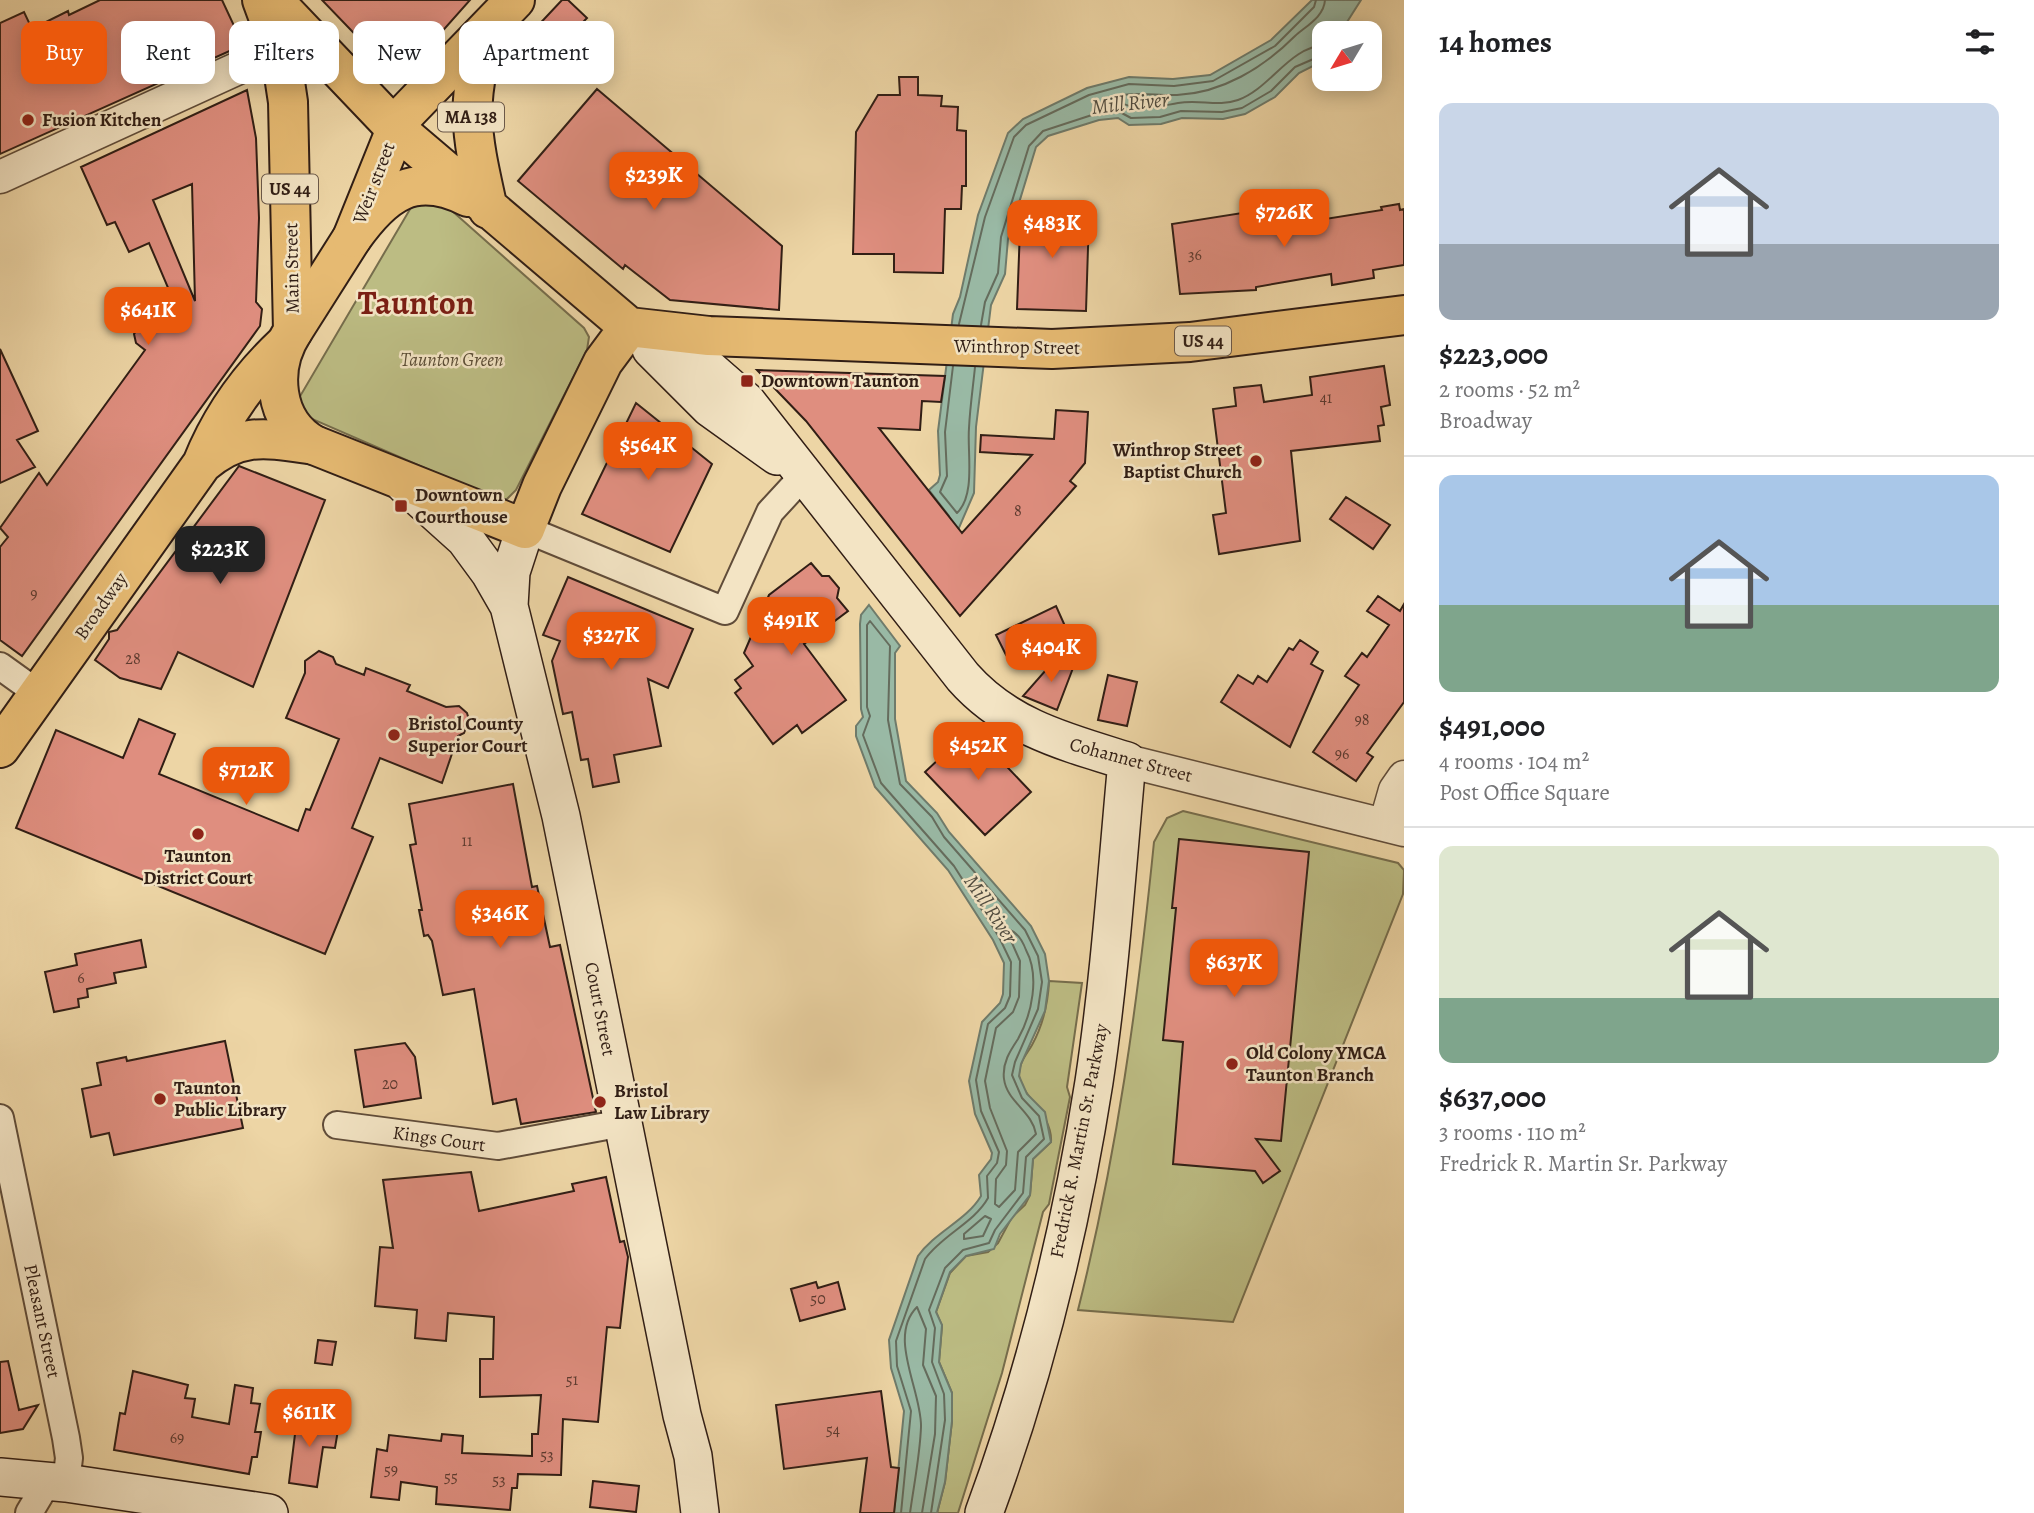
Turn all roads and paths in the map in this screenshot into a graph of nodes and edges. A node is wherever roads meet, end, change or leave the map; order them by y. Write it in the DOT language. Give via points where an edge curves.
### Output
graph roads {
  1 [pos="262,0"];
  2 [pos="273,0"];
  3 [pos="503,13"];
  4 [pos="270,21"];
  5 [pos="229,72"];
  6 [pos="339,75"];
  7 [pos="285,84"];
  8 [pos="354,86"];
  9 [pos="395,128"];
  10 [pos="0,177"];
  11 [pos="488,209"];
  12 [pos="352,238"];
  13 [pos="1404,316"];
  14 [pos="629,327"];
  15 [pos="288,338"];
  16 [pos="314,445"];
  17 [pos="202,464"];
  18 [pos="391,474"];
  19 [pos="804,474"];
  20 [pos="525,529"];
  21 [pos="509,606"];
  22 [pos="0,666"];
  23 [pos="39,694"];
  24 [pos="0,748"];
  25 [pos="1127,761"];
  26 [pos="1404,777"];
  27 [pos="1394,827"];
  28 [pos="0,1118"];
  29 [pos="623,1123"];
  30 [pos="337,1125"];
  31 [pos="682,1415"];
  32 [pos="0,1477"];
  33 [pos="57,1482"];
  34 [pos="29,1513"];
  35 [pos="269,1513"];
  36 [pos="674,1513"];
  37 [pos="701,1513"];
  38 [pos="984,1513"];
  1 -- 4 [label="main road, Main Street / US 44"];
  2 -- 8 [label="main road"];
  3 -- 9 [label="main road, Weir street / MA 138" via="406,111"];
  3 -- 11 [label="main road, MA 138" via="477,70 470,114"];
  5 -- 10 [label="street"];
  6 -- 8 [label="main road"];
  7 -- 15 [label="main road, Main Street / US 44"];
  8 -- 9 [label="main road"];
  9 -- 11 [label="main road"];
  9 -- 12 [label="main road, Weir street / MA 138"];
  11 -- 12 [label="main road" via="444,186 421,184 386,200"];
  11 -- 14 [label="main road"];
  12 -- 15 [label="main road, MA 138"];
  13 -- 14 [label="main road, Winthrop Street / US 44" via="1190,342 1087,348 721,337"];
  14 -- 19 [label="main road, Cohannet Street" via="710,408"];
  14 -- 20 [label="main road" via="603,362"];
  15 -- 16 [label="main road, US 44" via="278,386 280,403 291,428"];
  15 -- 17 [label="main road, Broadway / MA 138" via="225,416"];
  16 -- 17 [label="main road, Broadway / MA 138" via="248,439 220,450"];
  16 -- 18 [label="main road, US 44"];
  17 -- 23 [label="main road, Broadway / MA 138"];
  18 -- 20 [label="main road, US 44"];
  18 -- 21 [label="main road, Court Street" via="465,539"];
  19 -- 20 [label="street" via="770,512 725,611"];
  19 -- 25 [label="main road, Cohannet Street" via="983,697 1041,734"];
  20 -- 21 [label="main road, Court Street" via="511,572"];
  21 -- 29 [label="main road, Court Street" via="554,780"];
  22 -- 23 [label="street"];
  23 -- 24 [label="main road, Broadway / MA 138"];
  25 -- 27 [label="street, Cohannet Street"];
  25 -- 38 [label="main road, Fredrick R. Martin Sr. Parkway" via="1105,999 1085,1135 1038,1340"];
  26 -- 27 [label="street" via="1395,790"];
  28 -- 33 [label="street, Pleasant Street" via="66,1438 69,1458"];
  29 -- 30 [label="street, Kings Court" via="498,1146"];
  29 -- 31 [label="main road, Court Street"];
  31 -- 36 [label="main road, Court Street"];
  31 -- 37 [label="main road, Court Street"];
  32 -- 33 [label="main road"];
  33 -- 34 [label="street"];
  33 -- 35 [label="main road"];
}
